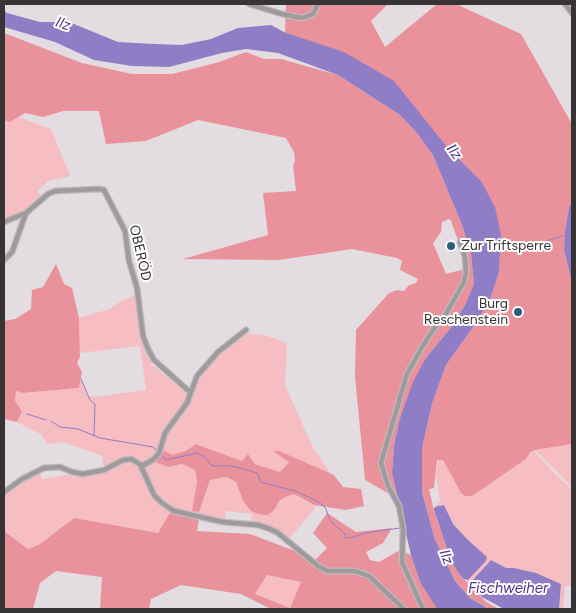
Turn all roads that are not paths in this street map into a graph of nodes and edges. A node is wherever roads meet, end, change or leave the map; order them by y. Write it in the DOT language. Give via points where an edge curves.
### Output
graph roads {
  1 [pos="249,4"];
  2 [pos="318,4"];
  3 [pos="564,4"];
  4 [pos="572,12"];
  5 [pos="26,213"];
  6 [pos="4,222"];
  7 [pos="460,242"];
  8 [pos="4,260"];
  9 [pos="246,330"];
  10 [pos="190,392"];
  11 [pos="142,466"];
  12 [pos="4,492"];
  13 [pos="404,609"];
  14 [pos="423,609"];
  1 -- 2 [label="street" via="303,18 313,14"];
  3 -- 4 [label="street"];
  5 -- 6 [label="street, OBERÖD"];
  5 -- 8 [label="street, OBERÖD" via="12,252"];
  5 -- 10 [label="street, OBERÖD" via="55,191 104,190 125,231 145,343 154,360"];
  7 -- 14 [label="street" via="465,257 464,282 407,374 382,463 388,486 399,506 403,529 402,562"];
  9 -- 10 [label="street" via="218,352 197,376"];
  10 -- 11 [label="street" via="184,408 165,433 159,453"];
  11 -- 12 [label="street" via="131,459 104,470 77,474 60,467 49,467 31,474"];
  11 -- 13 [label="street" via="154,495 174,511 270,529 327,571 355,571 369,576"];
}
